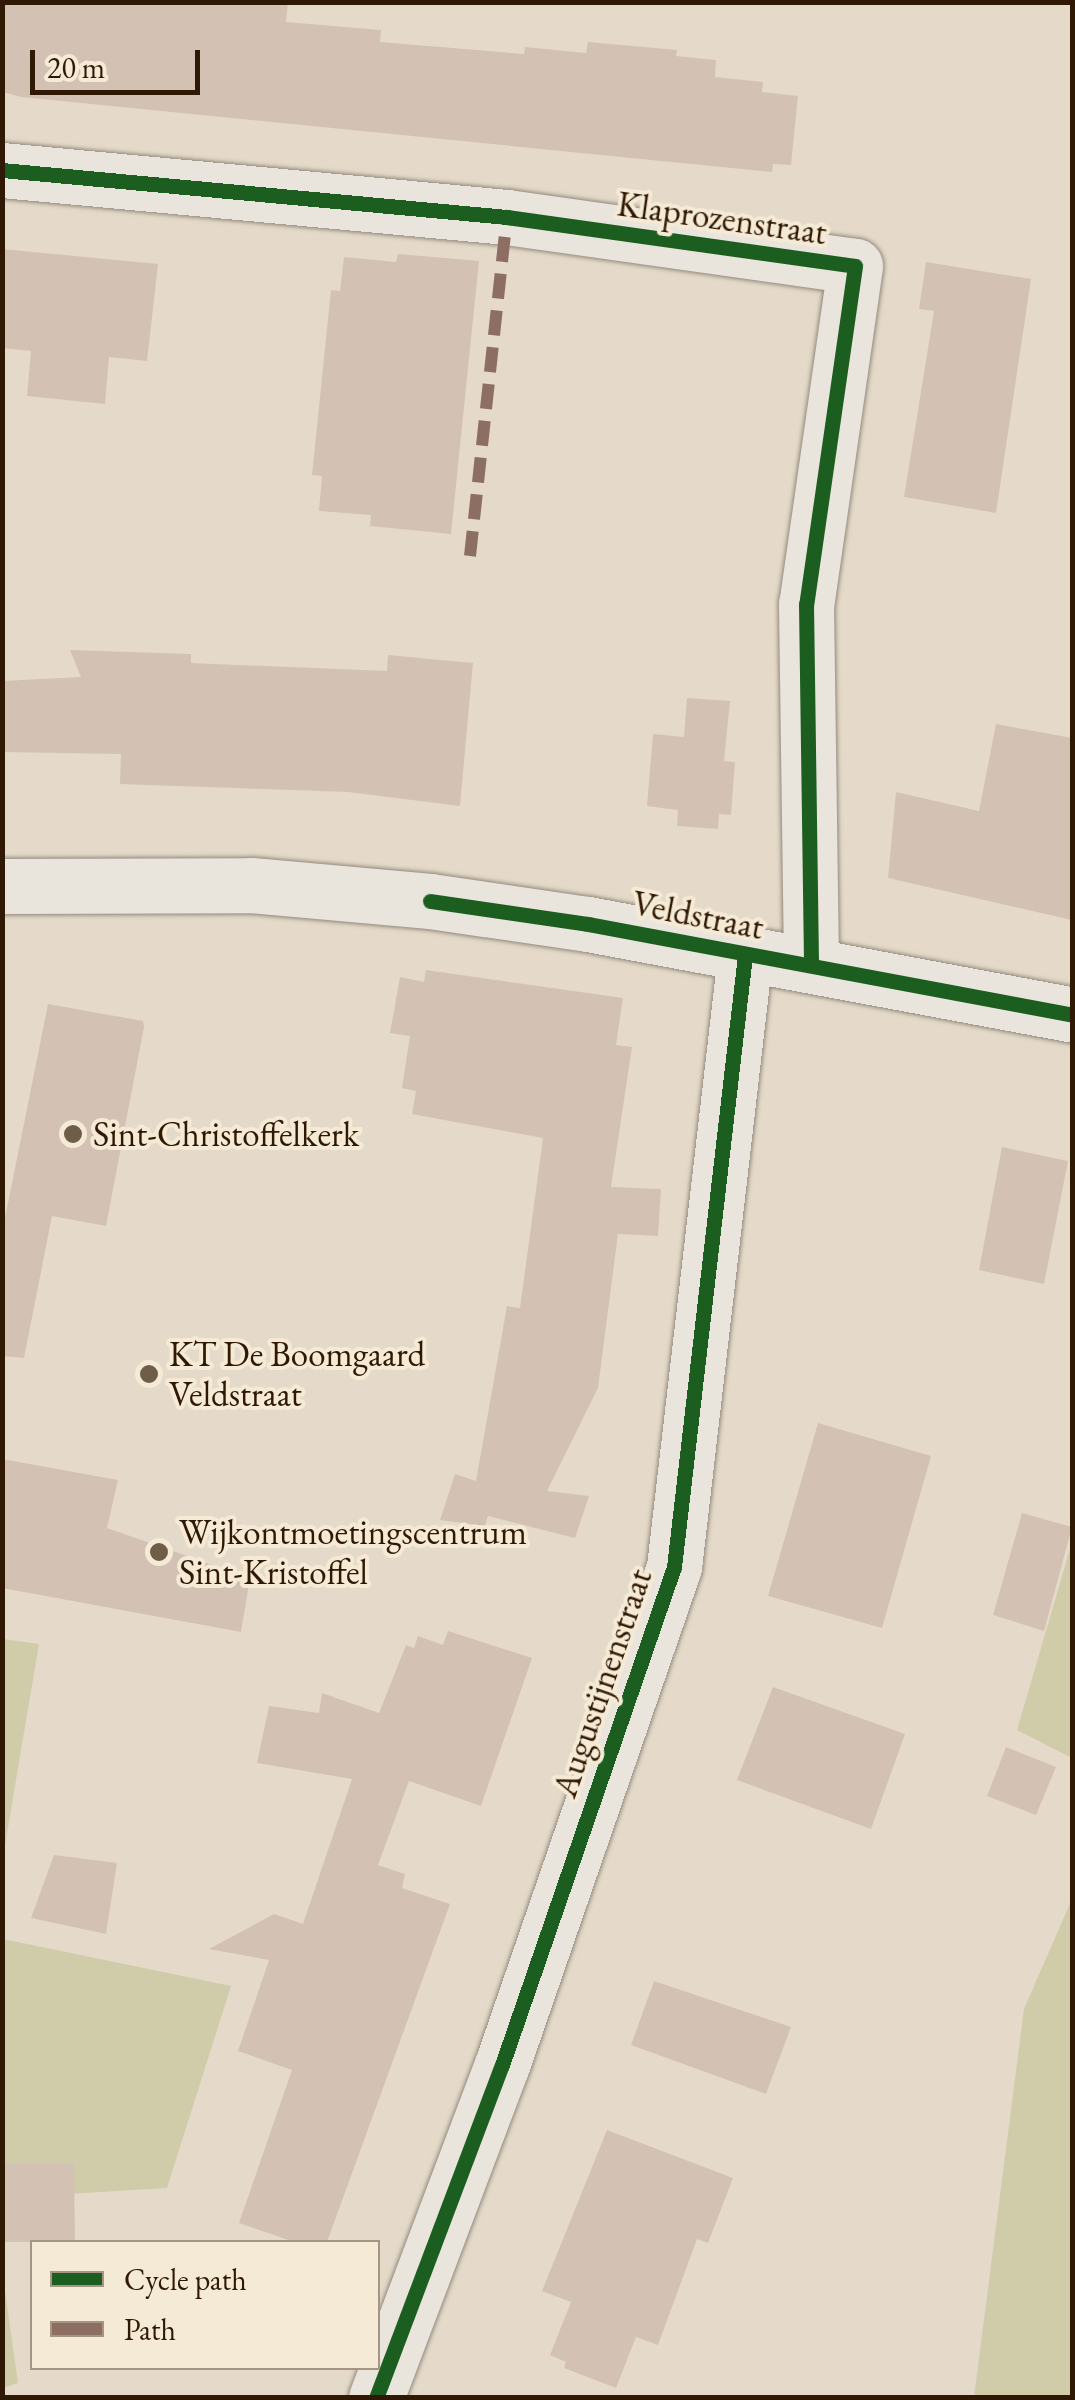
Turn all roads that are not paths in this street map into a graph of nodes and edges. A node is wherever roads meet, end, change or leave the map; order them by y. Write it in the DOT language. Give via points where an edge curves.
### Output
graph roads {
  1 [pos="2,170"];
  2 [pos="2,886"];
  3 [pos="745,955"];
  4 [pos="811,965"];
  5 [pos="1072,1015"];
  6 [pos="376,2398"];
  1 -- 4 [label="street, Klaprozenstraat" via="506,218 855,266 806,604"];
  2 -- 3 [label="street, Veldstraat" via="162,882 390,898 588,924"];
  3 -- 4 [label="street, Veldstraat"];
  3 -- 6 [label="street, Augustijnenstraat" via="674,1567 502,2064"];
  4 -- 5 [label="street, Veldstraat"];
}
